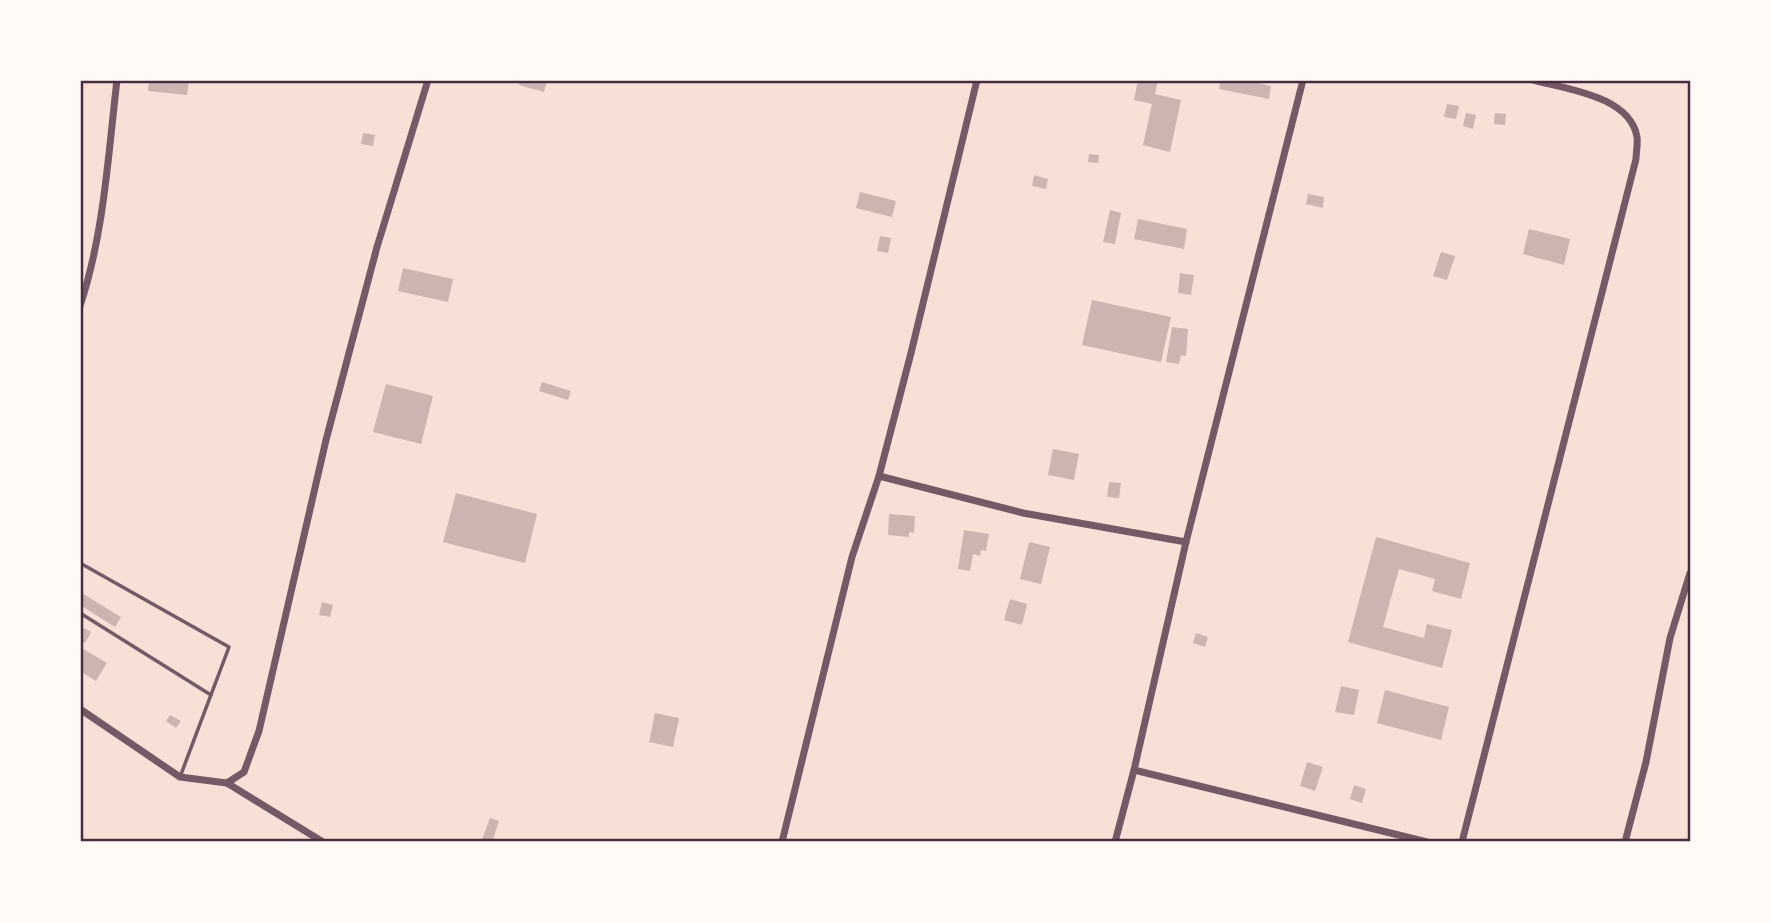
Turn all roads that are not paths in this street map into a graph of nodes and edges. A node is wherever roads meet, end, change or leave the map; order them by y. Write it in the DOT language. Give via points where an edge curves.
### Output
graph roads {
  1 [pos="117,80"];
  2 [pos="428,80"];
  3 [pos="977,80"];
  4 [pos="1303,80"];
  5 [pos="1533,80"];
  6 [pos="80,306"];
  7 [pos="879,477"];
  8 [pos="1186,542"];
  9 [pos="80,563"];
  10 [pos="1690,573"];
  11 [pos="80,613"];
  12 [pos="211,695"];
  13 [pos="80,709"];
  14 [pos="1134,770"];
  15 [pos="180,777"];
  16 [pos="227,783"];
  17 [pos="323,842"];
  18 [pos="782,842"];
  19 [pos="1115,842"];
  20 [pos="1427,842"];
  21 [pos="1462,842"];
  22 [pos="1625,842"];
  1 -- 6 [label="street" via="99,231"];
  2 -- 16 [label="street" via="329,427 259,731 244,772"];
  3 -- 7 [label="street"];
  4 -- 8 [label="street"];
  5 -- 21 [label="street" via="1605,100 1624,112 1637,136 1636,159"];
  7 -- 8 [label="street" via="1023,513"];
  7 -- 18 [label="street" via="852,557"];
  8 -- 14 [label="street"];
  9 -- 12 [label="lane" via="229,647"];
  10 -- 22 [label="street" via="1670,638"];
  11 -- 12 [label="lane"];
  12 -- 15 [label="lane"];
  13 -- 15 [label="street"];
  14 -- 19 [label="street"];
  14 -- 20 [label="street"];
  15 -- 16 [label="street"];
  16 -- 17 [label="street"];
}
